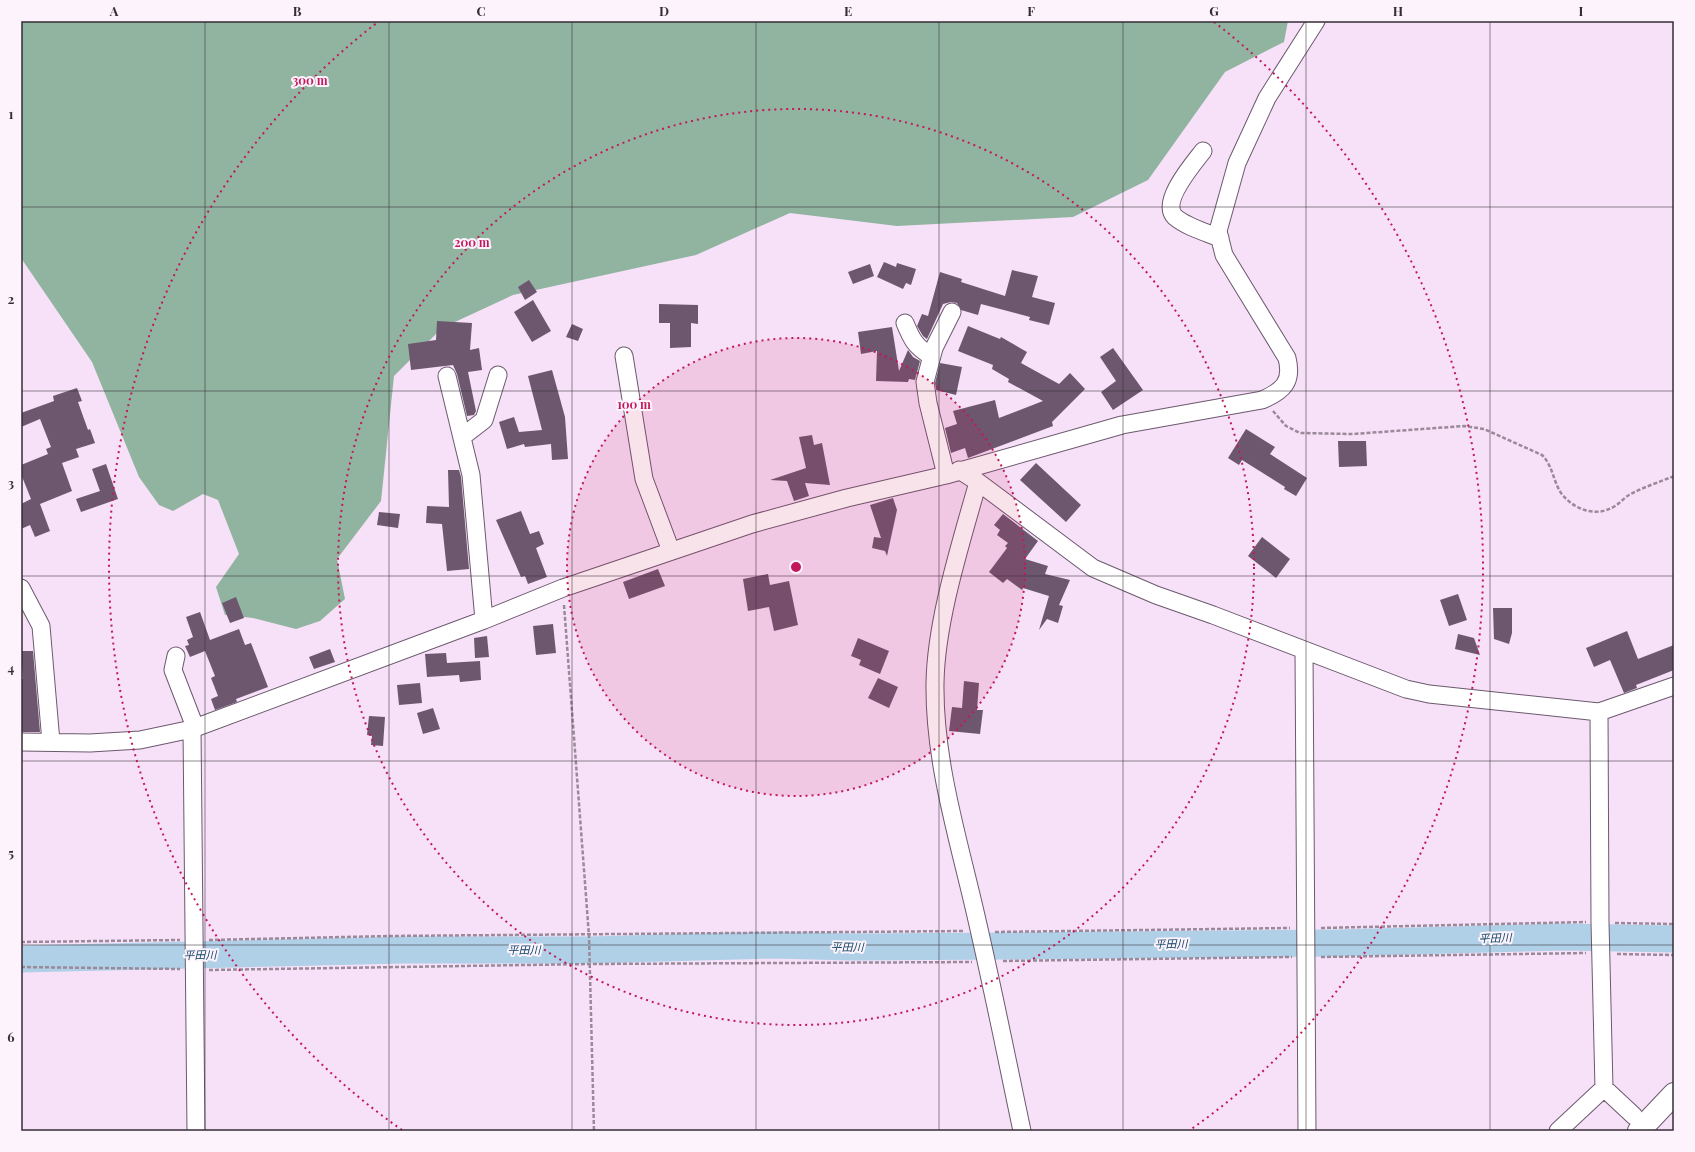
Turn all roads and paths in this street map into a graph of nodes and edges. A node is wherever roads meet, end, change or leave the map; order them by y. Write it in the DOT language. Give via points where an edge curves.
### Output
graph roads {
  1 [pos="1316,21"];
  2 [pos="1203,151"];
  3 [pos="1220,238"];
  4 [pos="952,312"];
  5 [pos="905,323"];
  6 [pos="624,356"];
  7 [pos="931,356"];
  8 [pos="498,374"];
  9 [pos="447,376"];
  10 [pos="1267,398"];
  11 [pos="462,437"];
  12 [pos="952,472"];
  13 [pos="1674,476"];
  14 [pos="978,482"];
  15 [pos="671,551"];
  16 [pos="21,588"];
  17 [pos="562,588"];
  18 [pos="484,620"];
  19 [pos="1304,650"];
  20 [pos="176,656"];
  21 [pos="1674,686"];
  22 [pos="1599,712"];
  23 [pos="194,728"];
  24 [pos="21,742"];
  25 [pos="51,742"];
  26 [pos="1600,924"];
  27 [pos="1674,924"];
  28 [pos="1306,930"];
  29 [pos="980,933"];
  30 [pos="589,936"];
  31 [pos="21,942"];
  32 [pos="195,942"];
  33 [pos="1601,951"];
  34 [pos="1674,955"];
  35 [pos="1306,956"];
  36 [pos="986,961"];
  37 [pos="590,964"];
  38 [pos="21,968"];
  39 [pos="195,969"];
  40 [pos="1604,1088"];
  41 [pos="1674,1094"];
  42 [pos="1637,1123"];
  43 [pos="196,1131"];
  44 [pos="594,1131"];
  45 [pos="1022,1131"];
  46 [pos="1307,1131"];
  47 [pos="1558,1131"];
  1 -- 3 [label="street" via="1267,98 1237,163 1218,231"];
  2 -- 3 [label="street" via="1171,199 1170,207 1175,216 1188,225"];
  3 -- 10 [label="street" via="1224,255 1287,358 1290,370 1288,379 1282,389"];
  4 -- 7 [label="street"];
  5 -- 7 [label="street" via="915,345"];
  6 -- 15 [label="street" via="644,479"];
  7 -- 12 [label="street" via="925,382 928,403"];
  8 -- 11 [label="street" via="484,420"];
  9 -- 11 [label="street"];
  10 -- 12 [label="street" via="1122,426"];
  10 -- 13 [label="path" via="1276,416 1286,426 1300,433 1353,434 1464,426 1484,429 1542,455 1549,463 1560,492 1580,510 1590,512 1614,507 1629,495"];
  11 -- 18 [label="street" via="471,475"];
  12 -- 14 [label="street"];
  12 -- 15 [label="street" via="752,524"];
  14 -- 19 [label="street" via="1093,568 1156,595"];
  14 -- 29 [label="street" via="948,596 935,682 936,723 942,770"];
  15 -- 17 [label="street"];
  16 -- 25 [label="street" via="41,626"];
  17 -- 18 [label="street"];
  17 -- 30 [label="path"];
  18 -- 23 [label="street"];
  19 -- 22 [label="street" via="1398,687 1429,694"];
  19 -- 28 [label="street"];
  20 -- 23 [label="street" via="173,670"];
  21 -- 22 [label="street"];
  22 -- 26 [label="street"];
  23 -- 25 [label="street" via="140,740"];
  23 -- 32 [label="street"];
  24 -- 25 [label="street"];
  26 -- 27 [label="path"];
  26 -- 28 [label="path"];
  26 -- 33 [label="street"];
  28 -- 29 [label="path"];
  28 -- 35 [label="street"];
  29 -- 30 [label="path"];
  29 -- 36 [label="street"];
  30 -- 32 [label="path" via="389,936"];
  30 -- 37 [label="path"];
  31 -- 32 [label="path"];
  32 -- 39 [label="street"];
  33 -- 34 [label="path"];
  33 -- 35 [label="path"];
  33 -- 40 [label="street"];
  35 -- 36 [label="path"];
  35 -- 46 [label="street"];
  36 -- 37 [label="path"];
  36 -- 45 [label="street"];
  37 -- 39 [label="path"];
  37 -- 44 [label="path"];
  38 -- 39 [label="path"];
  39 -- 43 [label="street"];
  40 -- 42 [label="street"];
  40 -- 47 [label="street"];
  41 -- 42 [label="highway"];
}
